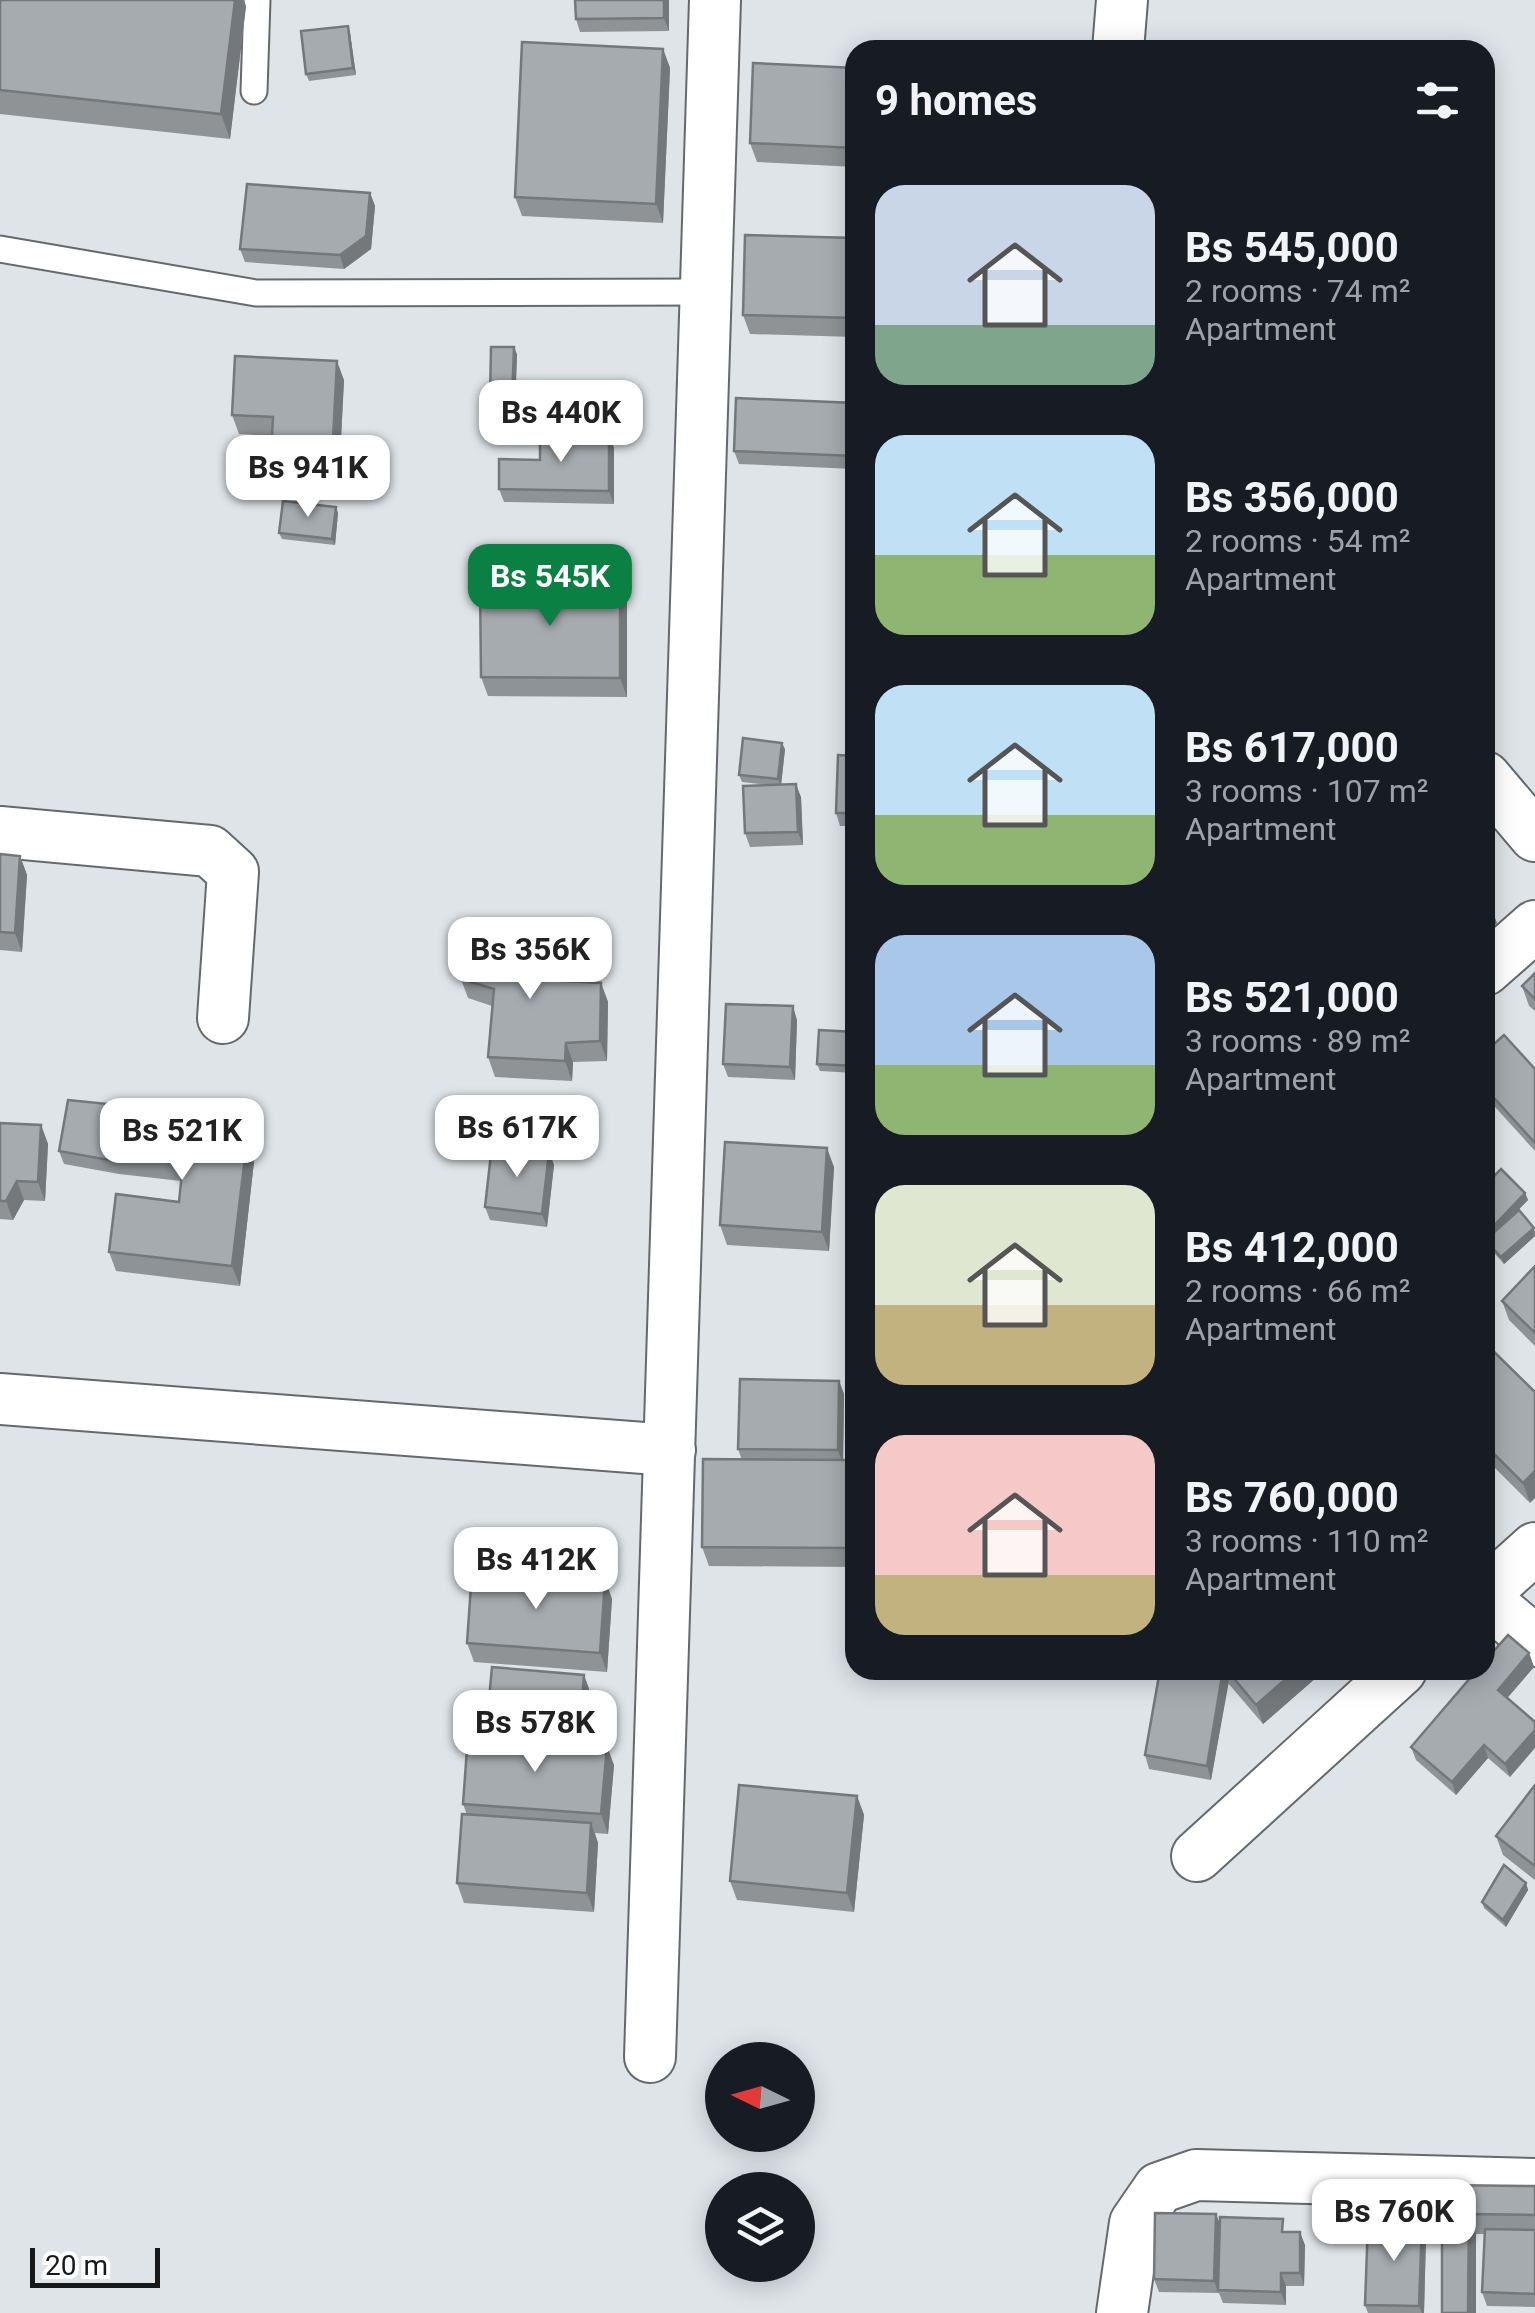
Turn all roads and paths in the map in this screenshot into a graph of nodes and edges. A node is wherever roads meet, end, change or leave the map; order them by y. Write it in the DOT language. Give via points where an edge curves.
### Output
graph roads {
  1 [pos="257,0"];
  2 [pos="714,0"];
  3 [pos="1122,0"];
  4 [pos="1119,40"];
  5 [pos="254,91"];
  6 [pos="0,249"];
  7 [pos="708,292"];
  8 [pos="1495,788"];
  9 [pos="0,832"];
  10 [pos="1535,836"];
  11 [pos="1535,926"];
  12 [pos="1495,961"];
  13 [pos="223,1018"];
  14 [pos="0,1399"];
  15 [pos="670,1450"];
  16 [pos="1535,1548"];
  17 [pos="1495,1586"];
  18 [pos="1495,1605"];
  19 [pos="1535,1641"];
  20 [pos="1390,1680"];
  21 [pos="1197,1856"];
  22 [pos="650,2056"];
  23 [pos="1535,2184"];
  24 [pos="1122,2313"];
  1 -- 5 [label="lane"];
  2 -- 7 [label="street"];
  3 -- 4 [label="street"];
  6 -- 7 [label="lane" via="256,292"];
  7 -- 15 [label="street"];
  8 -- 10 [label="street"];
  9 -- 13 [label="street" via="210,851 233,872"];
  11 -- 12 [label="street"];
  14 -- 15 [label="street"];
  15 -- 22 [label="street"];
  16 -- 17 [label="street"];
  18 -- 19 [label="street"];
  20 -- 21 [label="street"];
  23 -- 24 [label="street" via="1196,2176 1159,2188 1135,2223"];
}
